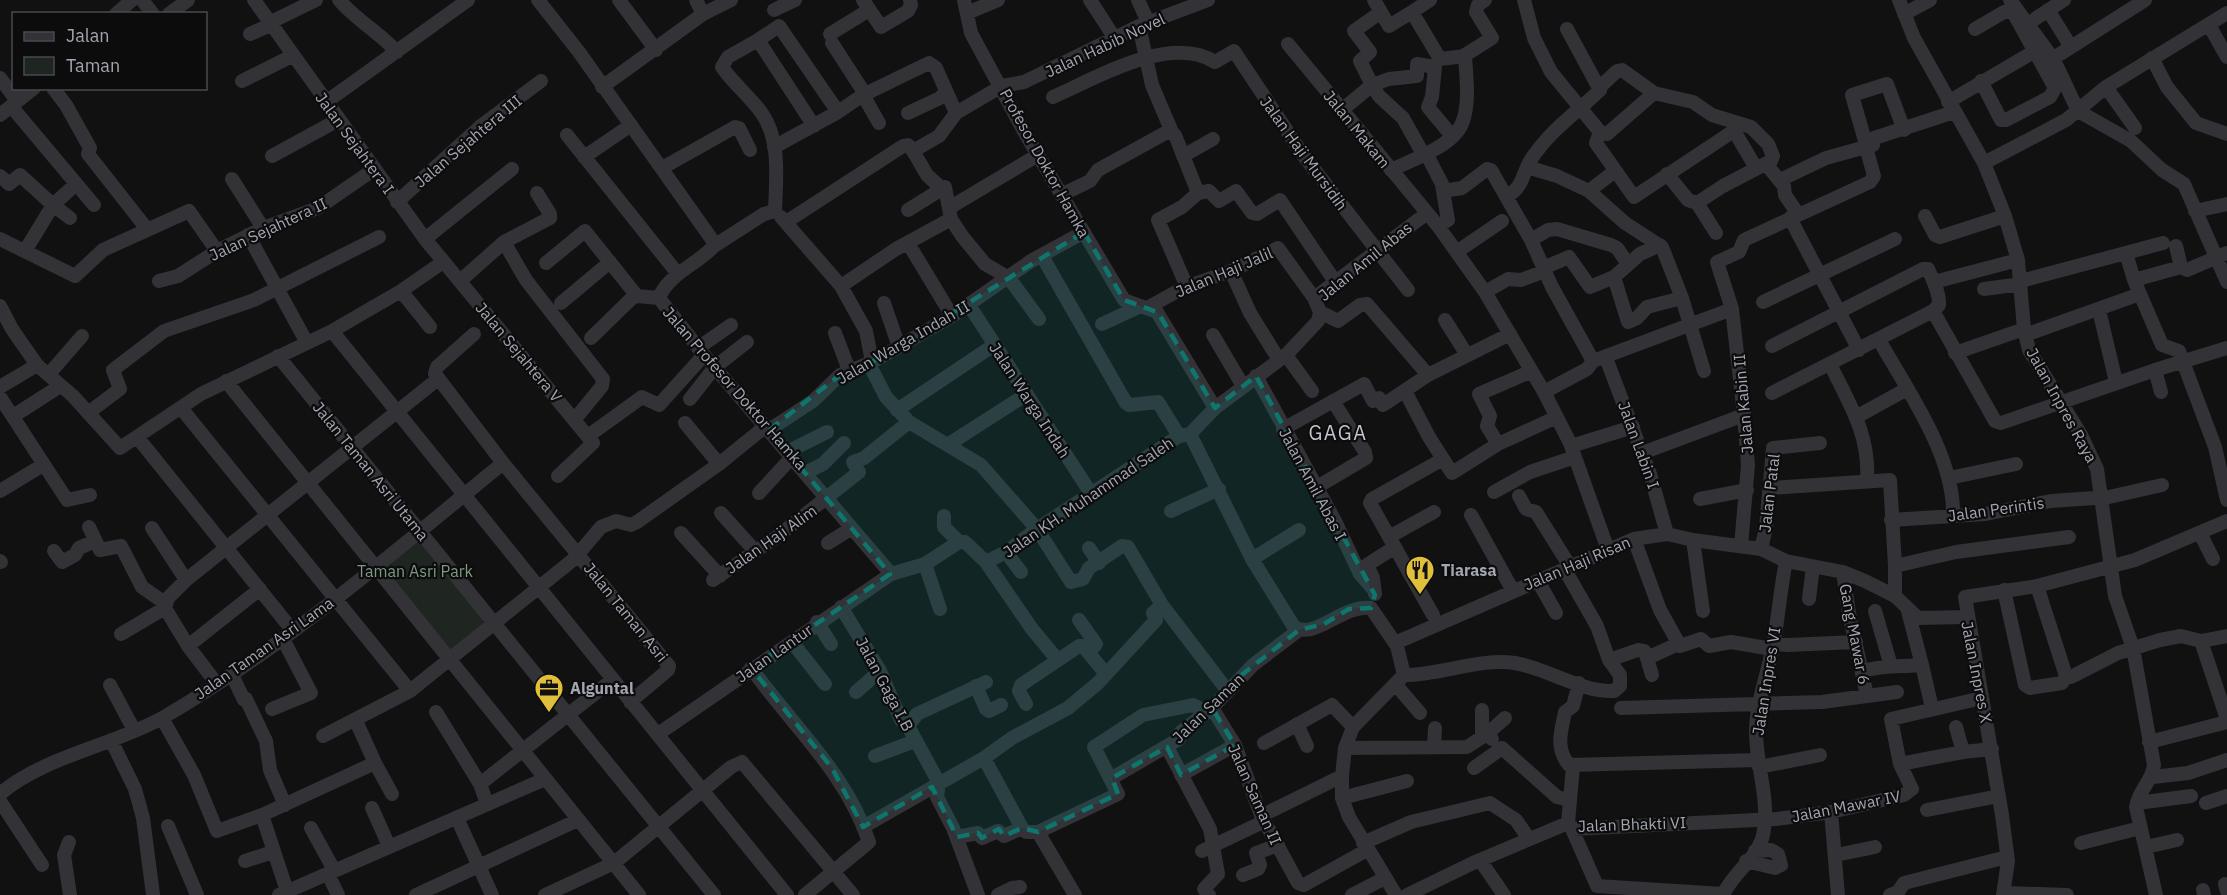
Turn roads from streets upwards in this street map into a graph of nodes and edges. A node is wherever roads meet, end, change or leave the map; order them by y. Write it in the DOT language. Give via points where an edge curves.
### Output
graph roads {
  1 [pos="132,0"];
  2 [pos="142,0"];
  3 [pos="188,0"];
  4 [pos="254,0"];
  5 [pos="316,0"];
  6 [pos="339,0"];
  7 [pos="538,0"];
  8 [pos="638,0"];
  9 [pos="696,0"];
  10 [pos="731,0"];
  11 [pos="909,0"];
  12 [pos="998,0"];
  13 [pos="1090,0"];
  14 [pos="1138,0"];
  15 [pos="1208,0"];
  16 [pos="1430,0"];
  17 [pos="1485,0"];
  18 [pos="1524,0"];
  19 [pos="1899,0"];
  20 [pos="1929,0"];
  21 [pos="2010,0"];
  22 [pos="2064,0"];
  23 [pos="2145,0"];
  24 [pos="459,3"];
  25 [pos="622,5"];
  26 [pos="866,5"];
  27 [pos="1377,6"];
  28 [pos="966,7"];
  29 [pos="2048,10"];
  30 [pos="118,12"];
  31 [pos="151,12"];
  32 [pos="172,12"];
  33 [pos="1412,12"];
  34 [pos="2227,13"];
  35 [pos="703,14"];
  36 [pos="1904,14"];
  37 [pos="2035,19"];
  38 [pos="269,24"];
  39 [pos="1144,24"];
  40 [pos="2209,25"];
  41 [pos="1567,29"];
  42 [pos="1975,29"];
  43 [pos="250,34"];
  44 [pos="1114,37"];
  45 [pos="758,40"];
  46 [pos="1288,44"];
  47 [pos="656,50"];
  48 [pos="2035,51"];
  49 [pos="397,52"];
  50 [pos="1084,54"];
  51 [pos="292,56"];
  52 [pos="1465,56"];
  53 [pos="1146,57"];
  54 [pos="2227,57"];
  55 [pos="2152,58"];
  56 [pos="0,78"];
  57 [pos="1098,78"];
  58 [pos="242,81"];
  59 [pos="541,81"];
  60 [pos="1981,81"];
  61 [pos="1372,85"];
  62 [pos="1002,86"];
  63 [pos="602,87"];
  64 [pos="1600,87"];
  65 [pos="2106,87"];
  66 [pos="32,90"];
  67 [pos="55,90"];
  68 [pos="946,92"];
  69 [pos="1654,93"];
  70 [pos="864,94"];
  71 [pos="1053,97"];
  72 [pos="326,102"];
  73 [pos="14,104"];
  74 [pos="1579,108"];
  75 [pos="1342,110"];
  76 [pos="1954,111"];
  77 [pos="2078,111"];
  78 [pos="838,112"];
  79 [pos="908,112"];
  80 [pos="956,113"];
  81 [pos="0,115"];
  82 [pos="338,120"];
  83 [pos="879,123"];
  84 [pos="631,125"];
  85 [pos="814,126"];
  86 [pos="2134,128"];
  87 [pos="1904,130"];
  88 [pos="1171,132"];
  89 [pos="1600,132"];
  90 [pos="2227,134"];
  91 [pos="567,135"];
  92 [pos="1452,135"];
  93 [pos="1213,140"];
  94 [pos="774,147"];
  95 [pos="1866,147"];
  96 [pos="750,150"];
  97 [pos="913,151"];
  98 [pos="1423,154"];
  99 [pos="1038,155"];
  100 [pos="272,156"];
  101 [pos="1183,156"];
  102 [pos="584,157"];
  103 [pos="1984,163"];
  104 [pos="1761,166"];
  105 [pos="1527,167"];
  106 [pos="662,168"];
  107 [pos="512,169"];
  108 [pos="373,170"];
  109 [pos="1390,170"];
  110 [pos="1615,171"];
  111 [pos="1667,174"];
  112 [pos="0,176"];
  113 [pos="232,179"];
  114 [pos="1780,180"];
  115 [pos="76,184"];
  116 [pos="941,188"];
  117 [pos="1589,191"];
  118 [pos="1443,192"];
  119 [pos="537,193"];
  120 [pos="1198,193"];
  121 [pos="1061,195"];
  122 [pos="1508,196"];
  123 [pos="397,202"];
  124 [pos="1697,203"];
  125 [pos="2227,204"];
  126 [pos="53,205"];
  127 [pos="94,205"];
  128 [pos="908,210"];
  129 [pos="953,210"];
  130 [pos="775,211"];
  131 [pos="2195,211"];
  132 [pos="1426,214"];
  133 [pos="1794,216"];
  134 [pos="1925,216"];
  135 [pos="2005,216"];
  136 [pos="70,218"];
  137 [pos="1502,220"];
  138 [pos="786,222"];
  139 [pos="1438,226"];
  140 [pos="263,228"];
  141 [pos="147,229"];
  142 [pos="1084,232"];
  143 [pos="1716,232"];
  144 [pos="249,236"];
  145 [pos="378,237"];
  146 [pos="0,239"];
  147 [pos="425,239"];
  148 [pos="1895,239"];
  149 [pos="1531,240"];
  150 [pos="504,243"];
  151 [pos="908,243"];
  152 [pos="1660,245"];
  153 [pos="714,246"];
  154 [pos="217,250"];
  155 [pos="25,251"];
  156 [pos="1378,251"];
  157 [pos="1458,251"];
  158 [pos="2126,254"];
  159 [pos="2221,255"];
  160 [pos="1042,256"];
  161 [pos="2018,260"];
  162 [pos="443,262"];
  163 [pos="610,262"];
  164 [pos="546,263"];
  165 [pos="1628,264"];
  166 [pos="2181,267"];
  167 [pos="1544,269"];
  168 [pos="1231,271"];
  169 [pos="678,274"];
  170 [pos="1820,275"];
  171 [pos="1614,277"];
  172 [pos="1009,278"];
  173 [pos="2134,280"];
  174 [pos="159,281"];
  175 [pos="460,281"];
  176 [pos="1934,282"];
  177 [pos="2021,282"];
  178 [pos="2227,282"];
  179 [pos="1336,283"];
  180 [pos="841,285"];
  181 [pos="1187,287"];
  182 [pos="278,289"];
  183 [pos="1984,289"];
  184 [pos="1408,290"];
  185 [pos="401,291"];
  186 [pos="1485,292"];
  187 [pos="2140,294"];
  188 [pos="637,296"];
  189 [pos="658,298"];
  190 [pos="1314,298"];
  191 [pos="1682,298"];
  192 [pos="1762,302"];
  193 [pos="561,303"];
  194 [pos="884,303"];
  195 [pos="969,304"];
  196 [pos="0,306"];
  197 [pos="1144,307"];
  198 [pos="1732,309"];
  199 [pos="2099,310"];
  200 [pos="1838,311"];
  201 [pos="1933,311"];
  202 [pos="1320,312"];
  203 [pos="952,316"];
  204 [pos="1039,319"];
  205 [pos="1445,320"];
  206 [pos="1689,323"];
  207 [pos="1102,324"];
  208 [pos="731,325"];
  209 [pos="430,327"];
  210 [pos="332,331"];
  211 [pos="2025,332"];
  212 [pos="835,333"];
  213 [pos="474,334"];
  214 [pos="1510,334"];
  215 [pos="1213,335"];
  216 [pos="82,336"];
  217 [pos="591,338"];
  218 [pos="1879,340"];
  219 [pos="306,341"];
  220 [pos="747,342"];
  221 [pos="994,345"];
  222 [pos="898,346"];
  223 [pos="1772,346"];
  224 [pos="2227,348"];
  225 [pos="1859,350"];
  226 [pos="701,352"];
  227 [pos="1955,353"];
  228 [pos="1467,355"];
  229 [pos="278,356"];
  230 [pos="1283,358"];
  231 [pos="1600,360"];
  232 [pos="2185,360"];
  233 [pos="871,363"];
  234 [pos="1830,364"];
  235 [pos="37,365"];
  236 [pos="715,367"];
  237 [pos="849,369"];
  238 [pos="2156,370"];
  239 [pos="1704,371"];
  240 [pos="1530,372"];
  241 [pos="48,374"];
  242 [pos="1428,375"];
  243 [pos="1256,376"];
  244 [pos="438,379"];
  245 [pos="226,381"];
  246 [pos="2116,382"];
  247 [pos="1243,386"];
  248 [pos="0,387"];
  249 [pos="60,387"];
  250 [pos="1907,389"];
  251 [pos="1311,391"];
  252 [pos="1405,391"];
  253 [pos="1544,392"];
  254 [pos="2161,392"];
  255 [pos="1772,393"];
  256 [pos="1026,394"];
  257 [pos="0,397"];
  258 [pos="690,399"];
  259 [pos="1333,400"];
  260 [pos="2062,401"];
  261 [pos="181,408"];
  262 [pos="1215,408"];
  263 [pos="897,411"];
  264 [pos="397,412"];
  265 [pos="18,413"];
  266 [pos="88,413"];
  267 [pos="1744,415"];
  268 [pos="1557,417"];
  269 [pos="1856,417"];
  270 [pos="575,418"];
  271 [pos="685,423"];
  272 [pos="909,423"];
  273 [pos="1633,427"];
  274 [pos="768,428"];
  275 [pos="1283,429"];
  276 [pos="827,432"];
  277 [pos="1184,435"];
  278 [pos="138,438"];
  279 [pos="591,439"];
  280 [pos="844,442"];
  281 [pos="1820,442"];
  282 [pos="949,444"];
  283 [pos="1498,444"];
  284 [pos="351,448"];
  285 [pos="1573,452"];
  286 [pos="791,453"];
  287 [pos="1642,453"];
  288 [pos="503,463"];
  289 [pos="1436,463"];
  290 [pos="719,464"];
  291 [pos="2016,464"];
  292 [pos="44,465"];
  293 [pos="807,472"];
  294 [pos="558,476"];
  295 [pos="1949,478"];
  296 [pos="1867,481"];
  297 [pos="308,483"];
  298 [pos="2162,485"];
  299 [pos="1317,487"];
  300 [pos="1769,488"];
  301 [pos="1219,489"];
  302 [pos="1747,490"];
  303 [pos="0,491"];
  304 [pos="1494,492"];
  305 [pos="759,493"];
  306 [pos="90,495"];
  307 [pos="1092,495"];
  308 [pos="463,496"];
  309 [pos="1519,496"];
  310 [pos="2100,497"];
  311 [pos="828,498"];
  312 [pos="1700,499"];
  313 [pos="2227,500"];
  314 [pos="1171,511"];
  315 [pos="1434,512"];
  316 [pos="721,513"];
  317 [pos="267,515"];
  318 [pos="1471,515"];
  319 [pos="944,516"];
  320 [pos="1953,516"];
  321 [pos="1891,520"];
  322 [pos="2227,521"];
  323 [pos="90,527"];
  324 [pos="152,528"];
  325 [pos="852,528"];
  326 [pos="1037,529"];
  327 [pos="1299,530"];
  328 [pos="420,531"];
  329 [pos="681,533"];
  330 [pos="2200,533"];
  331 [pos="1667,534"];
  332 [pos="2069,537"];
  333 [pos="1634,539"];
  334 [pos="1693,540"];
  335 [pos="95,541"];
  336 [pos="959,542"];
  337 [pos="1392,542"];
  338 [pos="828,543"];
  339 [pos="1741,546"];
  340 [pos="228,547"];
  341 [pos="1089,548"];
  342 [pos="1761,549"];
  343 [pos="1608,550"];
  344 [pos="54,551"];
  345 [pos="755,551"];
  346 [pos="1006,552"];
  347 [pos="579,554"];
  348 [pos="1252,559"];
  349 [pos="2213,559"];
  350 [pos="1786,561"];
  351 [pos="986,562"];
  352 [pos="1099,563"];
  353 [pos="925,564"];
  354 [pos="1895,566"];
  355 [pos="375,567"];
  356 [pos="1813,567"];
  357 [pos="2111,567"];
  358 [pos="1568,569"];
  359 [pos="1021,572"];
  360 [pos="1843,573"];
  361 [pos="891,574"];
  362 [pos="186,580"];
  363 [pos="1538,581"];
  364 [pos="2037,586"];
  365 [pos="538,588"];
  366 [pos="260,589"];
  367 [pos="1374,590"];
  368 [pos="2004,590"];
  369 [pos="1513,591"];
  370 [pos="1894,596"];
  371 [pos="334,598"];
  372 [pos="1809,599"];
  373 [pos="1162,605"];
  374 [pos="165,606"];
  375 [pos="841,607"];
  376 [pos="1371,608"];
  377 [pos="940,609"];
  378 [pos="1703,611"];
  379 [pos="1875,611"];
  380 [pos="1908,611"];
  381 [pos="1556,613"];
  382 [pos="1433,615"];
  383 [pos="1966,617"];
  384 [pos="1079,620"];
  385 [pos="817,622"];
  386 [pos="493,623"];
  387 [pos="1299,630"];
  388 [pos="121,634"];
  389 [pos="288,635"];
  390 [pos="2227,636"];
  391 [pos="2201,641"];
  392 [pos="792,642"];
  393 [pos="1856,642"];
  394 [pos="1395,643"];
  395 [pos="831,644"];
  396 [pos="1678,644"];
  397 [pos="188,646"];
  398 [pos="1772,646"];
  399 [pos="2133,648"];
  400 [pos="1089,653"];
  401 [pos="450,658"];
  402 [pos="1647,658"];
  403 [pos="1057,659"];
  404 [pos="1610,660"];
  405 [pos="1922,665"];
  406 [pos="1891,666"];
  407 [pos="752,668"];
  408 [pos="880,671"];
  409 [pos="1863,671"];
  410 [pos="1106,674"];
  411 [pos="232,675"];
  412 [pos="1652,675"];
  413 [pos="2066,676"];
  414 [pos="612,680"];
  415 [pos="1400,680"];
  416 [pos="1579,683"];
  417 [pos="217,684"];
  418 [pos="825,684"];
  419 [pos="110,685"];
  420 [pos="1227,690"];
  421 [pos="410,691"];
  422 [pos="856,692"];
  423 [pos="1897,692"];
  424 [pos="1867,696"];
  425 [pos="1982,698"];
  426 [pos="630,702"];
  427 [pos="1026,704"];
  428 [pos="1760,704"];
  429 [pos="1001,705"];
  430 [pos="1621,708"];
  431 [pos="1932,708"];
  432 [pos="272,709"];
  433 [pos="1208,710"];
  434 [pos="1482,710"];
  435 [pos="436,712"];
  436 [pos="1420,713"];
  437 [pos="569,716"];
  438 [pos="162,718"];
  439 [pos="1505,718"];
  440 [pos="356,721"];
  441 [pos="2227,721"];
  442 [pos="1297,724"];
  443 [pos="908,726"];
  444 [pos="1353,727"];
  445 [pos="1956,727"];
  446 [pos="1435,728"];
  447 [pos="134,730"];
  448 [pos="658,734"];
  449 [pos="1487,734"];
  450 [pos="323,736"];
  451 [pos="111,740"];
  452 [pos="915,741"];
  453 [pos="2149,742"];
  454 [pos="1264,743"];
  455 [pos="1235,745"];
  456 [pos="1307,746"];
  457 [pos="1167,747"];
  458 [pos="1434,747"];
  459 [pos="1345,748"];
  460 [pos="1502,748"];
  461 [pos="1992,749"];
  462 [pos="524,752"];
  463 [pos="1963,752"];
  464 [pos="1820,755"];
  465 [pos="875,756"];
  466 [pos="984,758"];
  467 [pos="2227,760"];
  468 [pos="375,763"];
  469 [pos="1758,764"];
  470 [pos="1900,764"];
  471 [pos="1573,766"];
  472 [pos="1474,768"];
  473 [pos="1180,775"];
  474 [pos="1342,776"];
  475 [pos="2153,777"];
  476 [pos="1112,778"];
  477 [pos="545,780"];
  478 [pos="1407,781"];
  479 [pos="939,783"];
  480 [pos="480,784"];
  481 [pos="704,791"];
  482 [pos="392,794"];
  483 [pos="0,795"];
  484 [pos="2000,796"];
  485 [pos="2191,796"];
  486 [pos="2227,796"];
  487 [pos="1342,798"];
  488 [pos="1569,800"];
  489 [pos="2137,803"];
  490 [pos="2206,803"];
  491 [pos="487,804"];
  492 [pos="285,805"];
  493 [pos="372,808"];
  494 [pos="1927,810"];
  495 [pos="1831,812"];
  496 [pos="262,815"];
  497 [pos="1268,816"];
  498 [pos="457,818"];
  499 [pos="1765,818"];
  500 [pos="578,820"];
  501 [pos="168,826"];
  502 [pos="1570,826"];
  503 [pos="863,827"];
  504 [pos="311,828"];
  505 [pos="659,828"];
  506 [pos="1022,828"];
  507 [pos="2140,828"];
  508 [pos="1038,832"];
  509 [pos="957,837"];
  510 [pos="1529,839"];
  511 [pos="2177,840"];
  512 [pos="69,842"];
  513 [pos="2081,843"];
  514 [pos="1278,845"];
  515 [pos="389,846"];
  516 [pos="1875,846"];
  517 [pos="1208,847"];
  518 [pos="1365,847"];
  519 [pos="2146,847"];
  520 [pos="273,852"];
  521 [pos="1836,855"];
  522 [pos="2007,857"];
  523 [pos="1480,860"];
  524 [pos="245,861"];
  525 [pos="614,863"];
  526 [pos="42,865"];
  527 [pos="480,866"];
  528 [pos="331,872"];
  529 [pos="835,872"];
  530 [pos="1243,875"];
  531 [pos="1385,878"];
  532 [pos="1020,887"];
  533 [pos="1303,887"];
  534 [pos="283,893"];
  535 [pos="2004,894"];
  536 [pos="70,895"];
  537 [pos="153,895"];
  538 [pos="197,895"];
  539 [pos="338,895"];
  540 [pos="416,895"];
  541 [pos="492,895"];
  542 [pos="545,895"];
  543 [pos="639,895"];
  544 [pos="714,895"];
  545 [pos="787,895"];
  546 [pos="805,895"];
  547 [pos="853,895"];
  548 [pos="978,895"];
  549 [pos="998,895"];
  550 [pos="1075,895"];
  551 [pos="1209,895"];
  552 [pos="1352,895"];
  553 [pos="1396,895"];
  554 [pos="1407,895"];
  555 [pos="1504,895"];
  556 [pos="1716,895"];
  557 [pos="1838,895"];
  558 [pos="1890,895"];
  559 [pos="2067,895"];
  560 [pos="2156,895"];
  1 -- 30 [label="street"];
  2 -- 31 [label="street"];
  3 -- 32 [label="street"];
  4 -- 38 [label="street, Jalan Sejahtera I"];
  5 -- 38 [label="street"];
  6 -- 49 [label="street"];
  7 -- 63 [label="street"];
  8 -- 25 [label="street"];
  9 -- 35 [label="street"];
  10 -- 35 [label="street"];
  11 -- 26 [label="street" via="908,11 884,27 878,25"];
  12 -- 28 [label="street" via="987,7"];
  13 -- 44 [label="street"];
  14 -- 39 [label="street"];
  15 -- 39 [label="street, Jalan Habib Novel"];
  16 -- 33 [label="street"];
  17 -- 52 [label="street" via="1476,12 1492,38"];
  18 -- 74 [label="street" via="1534,38 1551,72"];
  19 -- 36 [label="street, Jalan Inpres Raya"];
  20 -- 36 [label="street"];
  21 -- 77 [label="street" via="2054,60"];
  22 -- 29 [label="street"];
  23 -- 29 [label="street" via="2066,50"];
  24 -- 49 [label="street"];
  25 -- 47 [label="street"];
  26 -- 70 [label="street" via="831,39"];
  27 -- 33 [label="street" via="1389,26"];
  27 -- 61 [label="street" via="1354,31 1370,52 1360,61"];
  28 -- 62 [label="street, Profesor Doktor Hamka" via="972,33"];
  29 -- 37 [label="street"];
  33 -- 52 [label="street" via="1440,60"];
  34 -- 40 [label="street"];
  35 -- 47 [label="street"];
  36 -- 76 [label="street, Jalan Inpres Raya"];
  38 -- 43 [label="street"];
  38 -- 51 [label="street, Jalan Sejahtera I"];
  39 -- 44 [label="street, Jalan Habib Novel"];
  39 -- 53 [label="street"];
  40 -- 54 [label="street"];
  40 -- 55 [label="street"];
  41 -- 64 [label="street"];
  42 -- 48 [label="street" via="2004,12 2013,12"];
  44 -- 50 [label="street, Jalan Habib Novel"];
  45 -- 78 [label="street" via="779,26"];
  45 -- 85 [label="street"];
  45 -- 94 [label="street" via="728,57 722,67 764,115"];
  46 -- 75 [label="street, Jalan Makam"];
  47 -- 63 [label="street"];
  48 -- 60 [label="street"];
  48 -- 60 [label="street" via="2055,88 2050,97 2001,120"];
  49 -- 72 [label="street"];
  50 -- 57 [label="street"];
  50 -- 62 [label="street, Jalan Habib Novel" via="1024,82"];
  51 -- 58 [label="street"];
  51 -- 72 [label="street, Jalan Sejahtera I"];
  52 -- 92 [label="street" via="1468,86 1463,121"];
  53 -- 57 [label="street"];
  53 -- 88 [label="street" via="1152,85"];
  53 -- 156 [label="street, Jalan Haji Mursidih" via="1184,54 1215,62 1234,51 1303,155"];
  55 -- 65 [label="street"];
  55 -- 90 [label="street" via="2167,87 2196,123"];
  56 -- 73 [label="street"];
  57 -- 71 [label="street"];
  59 -- 123 [label="street, Jalan Sejahtera III" via="482,125"];
  60 -- 76 [label="street"];
  61 -- 75 [label="street"];
  61 -- 92 [label="street" via="1417,76 1417,64 1435,67 1428,107"];
  61 -- 98 [label="street" via="1403,118"];
  62 -- 80 [label="street, Jalan Habib Novel"];
  62 -- 99 [label="street, Profesor Doktor Hamka"];
  63 -- 84 [label="street"];
  64 -- 69 [label="street" via="1622,70"];
  64 -- 74 [label="street"];
  65 -- 77 [label="street"];
  65 -- 86 [label="street"];
  66 -- 73 [label="street"];
  67 -- 141 [label="street" via="90,148 88,154"];
  68 -- 70 [label="street" via="934,64 928,63"];
  68 -- 79 [label="street"];
  68 -- 80 [label="street"];
  69 -- 89 [label="street" via="1607,134"];
  69 -- 104 [label="street" via="1693,102 1712,115 1751,127 1761,134 1772,152 1773,158"];
  70 -- 78 [label="street"];
  70 -- 83 [label="street"];
  72 -- 82 [label="street, Jalan Sejahtera I"];
  73 -- 81 [label="street"];
  73 -- 115 [label="street"];
  74 -- 89 [label="street"];
  74 -- 105 [label="street" via="1548,135"];
  75 -- 109 [label="street, Jalan Makam"];
  76 -- 87 [label="street"];
  76 -- 95 [label="street"];
  76 -- 103 [label="street, Jalan Inpres Raya"];
  77 -- 103 [label="street"];
  77 -- 131 [label="street" via="2131,141 2162,170 2180,180"];
  78 -- 85 [label="street"];
  80 -- 97 [label="street" via="939,135"];
  82 -- 100 [label="street"];
  82 -- 108 [label="street, Jalan Sejahtera I"];
  84 -- 102 [label="street"];
  84 -- 106 [label="street"];
  85 -- 94 [label="street"];
  87 -- 87 [label="street" via="1865,141 1852,95 1887,84"];
  88 -- 101 [label="street"];
  88 -- 121 [label="street" via="1098,170 1089,181"];
  89 -- 110 [label="street" via="1596,143"];
  91 -- 102 [label="street"];
  92 -- 98 [label="street"];
  93 -- 101 [label="street"];
  94 -- 130 [label="street"];
  95 -- 114 [label="street" via="1826,158"];
  95 -- 133 [label="street" via="1874,178"];
  96 -- 106 [label="street" via="735,127"];
  97 -- 116 [label="street" via="927,175"];
  97 -- 138 [label="street" via="908,145 903,146"];
  98 -- 109 [label="street"];
  98 -- 118 [label="street" via="1428,156"];
  99 -- 121 [label="street, Profesor Doktor Hamka"];
  99 -- 129 [label="street"];
  101 -- 120 [label="street"];
  102 -- 169 [label="street"];
  103 -- 135 [label="street, Jalan Inpres Raya"];
  104 -- 111 [label="street" via="1732,132"];
  104 -- 114 [label="street"];
  104 -- 124 [label="street"];
  105 -- 117 [label="street"];
  105 -- 122 [label="street" via="1520,188"];
  106 -- 153 [label="street"];
  107 -- 147 [label="street"];
  108 -- 123 [label="street, Jalan Sejahtera I"];
  108 -- 140 [label="street, Jalan Sejahtera II" via="318,208"];
  109 -- 132 [label="street, Jalan Makam"];
  110 -- 111 [label="street" via="1635,197"];
  110 -- 117 [label="street"];
  111 -- 124 [label="street" via="1688,200"];
  112 -- 126 [label="street" via="9,184 20,175"];
  113 -- 140 [label="street"];
  114 -- 133 [label="street"];
  115 -- 126 [label="street"];
  115 -- 127 [label="street"];
  116 -- 128 [label="street"];
  116 -- 129 [label="street" via="945,188"];
  117 -- 152 [label="street" via="1625,223"];
  118 -- 122 [label="street, Jalan Labin I" via="1462,188 1489,169"];
  118 -- 139 [label="street" via="1448,220"];
  119 -- 150 [label="street" via="551,216"];
  120 -- 179 [label="street" via="1209,191 1219,201 1236,191 1252,213 1257,214 1280,200"];
  120 -- 181 [label="street" via="1158,220"];
  121 -- 142 [label="street, Profesor Doktor Hamka"];
  122 -- 149 [label="street, Jalan Labin I"];
  123 -- 147 [label="street, Jalan Sejahtera I"];
  124 -- 143 [label="street"];
  125 -- 131 [label="street"];
  126 -- 136 [label="street"];
  126 -- 155 [label="street"];
  129 -- 151 [label="street"];
  129 -- 172 [label="street" via="985,264"];
  130 -- 138 [label="street"];
  130 -- 153 [label="street, Jalan Profesor Doktor Hamka"];
  131 -- 159 [label="street"];
  132 -- 139 [label="street, Jalan Makam"];
  132 -- 156 [label="street, Jalan Amil Abas"];
  133 -- 170 [label="street"];
  133 -- 198 [label="street, Jalan Kabin II" via="1744,240 1739,252 1719,261"];
  134 -- 135 [label="street" via="1940,237"];
  135 -- 161 [label="street, Jalan Inpres Raya"];
  137 -- 157 [label="street"];
  138 -- 180 [label="street"];
  139 -- 157 [label="street, Jalan Makam"];
  140 -- 144 [label="street, Jalan Sejahtera II"];
  141 -- 154 [label="street" via="189,211"];
  141 -- 155 [label="street" via="103,250 75,276"];
  142 -- 160 [label="street, Jalan Warga Indah II"];
  142 -- 197 [label="street, Profesor Doktor Hamka" via="1124,300"];
  144 -- 154 [label="street, Jalan Sejahtera II"];
  144 -- 182 [label="street"];
  145 -- 182 [label="street"];
  146 -- 155 [label="street"];
  147 -- 162 [label="street, Jalan Sejahtera I"];
  148 -- 170 [label="street"];
  149 -- 165 [label="street" via="1557,229 1611,245"];
  149 -- 167 [label="street, Jalan Labin I"];
  150 -- 175 [label="street"];
  150 -- 270 [label="street" via="526,280 603,379 602,386"];
  151 -- 180 [label="street"];
  151 -- 203 [label="street"];
  152 -- 165 [label="street"];
  152 -- 191 [label="street"];
  153 -- 169 [label="street, Jalan Profesor Doktor Hamka"];
  154 -- 174 [label="street, Jalan Sejahtera II" via="178,276"];
  156 -- 179 [label="street, Jalan Amil Abas"];
  156 -- 184 [label="street, Jalan Haji Mursidih"];
  157 -- 186 [label="street, Jalan Makam"];
  158 -- 166 [label="street" via="2170,245"];
  158 -- 173 [label="street"];
  158 -- 177 [label="street"];
  159 -- 166 [label="street" via="2187,270"];
  159 -- 178 [label="street"];
  160 -- 172 [label="street, Jalan Warga Indah II"];
  160 -- 277 [label="street" via="1126,403 1158,402"];
  161 -- 176 [label="street"];
  161 -- 177 [label="street, Jalan Inpres Raya"];
  162 -- 175 [label="street, Jalan Sejahtera V"];
  162 -- 185 [label="street"];
  163 -- 164 [label="street" via="585,231"];
  163 -- 188 [label="street"];
  163 -- 193 [label="street"];
  165 -- 171 [label="street"];
  166 -- 173 [label="street"];
  167 -- 171 [label="street" via="1569,257 1590,287"];
  167 -- 186 [label="street" via="1521,280 1508,279"];
  167 -- 231 [label="street, Jalan Labin I"];
  168 -- 181 [label="street, Jalan Haji Jalil"];
  168 -- 190 [label="street, Jalan Haji Jalil" via="1280,249"];
  168 -- 230 [label="street" via="1246,305"];
  169 -- 189 [label="street, Jalan Profesor Doktor Hamka"];
  170 -- 192 [label="street"];
  170 -- 200 [label="street"];
  171 -- 191 [label="street" via="1628,322 1647,307"];
  172 -- 195 [label="street, Jalan Warga Indah II"];
  172 -- 204 [label="street"];
  173 -- 187 [label="street"];
  175 -- 270 [label="street, Jalan Sejahtera V"];
  176 -- 200 [label="street" via="1928,269 1923,269"];
  176 -- 201 [label="street" via="1940,299"];
  177 -- 183 [label="street"];
  177 -- 211 [label="street, Jalan Inpres Raya"];
  179 -- 190 [label="street, Jalan Amil Abas"];
  180 -- 233 [label="street" via="866,331"];
  181 -- 197 [label="street, Jalan Haji Jalil"];
  182 -- 219 [label="street"];
  182 -- 266 [label="street" via="227,312 164,331 113,372 120,389"];
  185 -- 209 [label="street"];
  185 -- 210 [label="street"];
  186 -- 214 [label="street, Jalan Makam"];
  187 -- 199 [label="street"];
  187 -- 232 [label="street" via="2162,345 2179,351"];
  188 -- 189 [label="street"];
  188 -- 217 [label="street"];
  189 -- 226 [label="street, Jalan Profesor Doktor Hamka"];
  190 -- 202 [label="street, Jalan Amil Abas"];
  191 -- 206 [label="street"];
  194 -- 222 [label="street"];
  195 -- 203 [label="street, Jalan Warga Indah II"];
  195 -- 221 [label="street, Jalan Warga Indah"];
  196 -- 235 [label="street"];
  197 -- 207 [label="street, Jalan Haji Jalil"];
  197 -- 262 [label="street, Profesor Doktor Hamka" via="1162,320"];
  198 -- 206 [label="street"];
  198 -- 267 [label="street, Jalan Kabin II"];
  199 -- 211 [label="street"];
  199 -- 246 [label="street"];
  200 -- 223 [label="street"];
  200 -- 225 [label="street"];
  201 -- 218 [label="street"];
  201 -- 227 [label="street"];
  202 -- 230 [label="street, Jalan Amil Abas" via="1318,321"];
  202 -- 242 [label="street" via="1338,321 1367,304"];
  203 -- 222 [label="street, Jalan Warga Indah II"];
  205 -- 228 [label="street"];
  206 -- 231 [label="street"];
  206 -- 239 [label="street"];
  208 -- 226 [label="street"];
  210 -- 219 [label="street"];
  210 -- 264 [label="street"];
  211 -- 227 [label="street"];
  211 -- 260 [label="street, Jalan Inpres Raya" via="2029,350"];
  212 -- 237 [label="street"];
  213 -- 244 [label="street" via="437,367"];
  214 -- 228 [label="street"];
  214 -- 240 [label="street, Jalan Makam"];
  215 -- 247 [label="street"];
  216 -- 241 [label="street"];
  218 -- 225 [label="street"];
  218 -- 250 [label="street"];
  219 -- 229 [label="street"];
  220 -- 236 [label="street"];
  221 -- 256 [label="street, Jalan Warga Indah"];
  221 -- 263 [label="street"];
  222 -- 233 [label="street, Jalan Warga Indah II"];
  224 -- 232 [label="street"];
  225 -- 234 [label="street"];
  226 -- 236 [label="street, Jalan Profesor Doktor Hamka"];
  226 -- 279 [label="street" via="658,405 642,397"];
  227 -- 260 [label="street" via="1995,421 2005,422"];
  228 -- 242 [label="street"];
  229 -- 245 [label="street"];
  229 -- 284 [label="street, Jalan Taman Asri Utama"];
  230 -- 243 [label="street, Jalan Amil Abas"];
  230 -- 251 [label="street"];
  231 -- 253 [label="street"];
  231 -- 273 [label="street, Jalan Labin I"];
  232 -- 238 [label="street"];
  232 -- 313 [label="street" via="2215,447"];
  233 -- 237 [label="street, Jalan Warga Indah II"];
  233 -- 263 [label="street" via="886,397"];
  234 -- 255 [label="street"];
  234 -- 269 [label="street"];
  235 -- 241 [label="street"];
  235 -- 248 [label="street"];
  236 -- 258 [label="street"];
  236 -- 274 [label="street, Jalan Profesor Doktor Hamka"];
  237 -- 274 [label="street, Jalan Warga Indah II" via="813,401"];
  238 -- 246 [label="street"];
  238 -- 254 [label="street"];
  240 -- 253 [label="street, Jalan Makam"];
  240 -- 283 [label="street" via="1479,394 1490,416 1487,426"];
  241 -- 249 [label="street"];
  242 -- 252 [label="street"];
  243 -- 247 [label="street, Jalan Amil Abas"];
  243 -- 275 [label="street, Jalan Amil Abas I"];
  244 -- 264 [label="street"];
  244 -- 288 [label="street, Jalan Taman Asri"];
  245 -- 261 [label="street"];
  245 -- 297 [label="street"];
  246 -- 260 [label="street"];
  247 -- 262 [label="street, Jalan Amil Abas"];
  249 -- 265 [label="street"];
  249 -- 266 [label="street"];
  250 -- 269 [label="street"];
  250 -- 295 [label="street"];
  252 -- 259 [label="street" via="1383,405 1379,398 1373,401 1364,384"];
  252 -- 283 [label="street" via="1452,473"];
  253 -- 268 [label="street, Jalan Makam"];
  256 -- 282 [label="street"];
  256 -- 307 [label="street, Jalan Warga Indah"];
  257 -- 292 [label="street"];
  259 -- 275 [label="street"];
  259 -- 299 [label="street" via="1366,458"];
  260 -- 310 [label="street, Jalan Inpres Raya" via="2094,460"];
  261 -- 278 [label="street"];
  261 -- 317 [label="street"];
  262 -- 277 [label="street, Jalan Amil Abas"];
  263 -- 272 [label="street"];
  264 -- 284 [label="street"];
  264 -- 308 [label="street"];
  266 -- 278 [label="street" via="116,447"];
  267 -- 287 [label="street"];
  267 -- 302 [label="street, Jalan Kabin II"];
  268 -- 283 [label="street"];
  268 -- 285 [label="street"];
  269 -- 296 [label="street" via="1867,445"];
  270 -- 279 [label="street, Jalan Sejahtera V"];
  271 -- 290 [label="street"];
  272 -- 282 [label="street"];
  272 -- 311 [label="street, Jalan Haji Alim" via="864,458 853,462 859,472"];
  273 -- 285 [label="street"];
  273 -- 287 [label="street, Jalan Labin I"];
  274 -- 286 [label="street, Jalan Profesor Doktor Hamka"];
  274 -- 290 [label="street, Jalan Warga Indah II"];
  275 -- 299 [label="street, Jalan Amil Abas I"];
  276 -- 286 [label="street"];
  277 -- 301 [label="street"];
  277 -- 307 [label="street, Jalan KH. Muhammad Saleh"];
  278 -- 340 [label="street"];
  279 -- 294 [label="street"];
  280 -- 293 [label="street" via="823,464"];
  281 -- 300 [label="street, Jalan Patal" via="1773,448"];
  282 -- 326 [label="street" via="981,465"];
  284 -- 297 [label="street"];
  284 -- 328 [label="street, Jalan Taman Asri Utama"];
  285 -- 304 [label="street"];
  285 -- 343 [label="street"];
  286 -- 293 [label="street, Jalan Profesor Doktor Hamka"];
  286 -- 305 [label="street"];
  287 -- 331 [label="street, Jalan Labin I"];
  288 -- 308 [label="street, Jalan Taman Asri Lama"];
  288 -- 347 [label="street, Jalan Taman Asri"];
  289 -- 337 [label="street" via="1372,499 1371,507"];
  290 -- 347 [label="street, Jalan Warga Indah II" via="637,522 631,525 615,521 601,527"];
  291 -- 295 [label="street"];
  292 -- 303 [label="street"];
  292 -- 306 [label="street" via="67,500"];
  293 -- 311 [label="street, Jalan Profesor Doktor Hamka"];
  295 -- 320 [label="street"];
  296 -- 300 [label="street"];
  296 -- 321 [label="street" via="1890,480"];
  297 -- 317 [label="street"];
  297 -- 355 [label="street"];
  298 -- 310 [label="street, Jalan Perintis"];
  299 -- 367 [label="street, Jalan Amil Abas I" via="1360,574"];
  300 -- 342 [label="street, Jalan Patal"];
  301 -- 314 [label="street"];
  301 -- 348 [label="street"];
  302 -- 312 [label="street"];
  302 -- 339 [label="street, Jalan Kabin II"];
  307 -- 326 [label="street, Jalan KH. Muhammad Saleh"];
  308 -- 328 [label="street, Jalan Taman Asri Lama"];
  308 -- 365 [label="street"];
  309 -- 358 [label="street" via="1526,508 1536,512"];
  310 -- 320 [label="street, Jalan Perintis"];
  310 -- 357 [label="street, Jalan Inpres Raya"];
  311 -- 325 [label="street, Jalan Profesor Doktor Hamka"];
  311 -- 345 [label="street, Jalan Haji Alim"];
  315 -- 337 [label="street"];
  316 -- 345 [label="street"];
  317 -- 340 [label="street"];
  317 -- 371 [label="street"];
  318 -- 369 [label="street"];
  319 -- 336 [label="street" via="944,527"];
  320 -- 321 [label="street, Jalan Perintis"];
  321 -- 354 [label="street"];
  322 -- 330 [label="street, Jalan Inpres X"];
  323 -- 335 [label="street"];
  324 -- 362 [label="street"];
  325 -- 338 [label="street"];
  325 -- 361 [label="street, Jalan Profesor Doktor Hamka"];
  326 -- 346 [label="street, Jalan KH. Muhammad Saleh"];
  326 -- 352 [label="street" via="1068,580 1074,583 1083,579 1089,568"];
  327 -- 348 [label="street"];
  328 -- 355 [label="street, Jalan Taman Asri Lama"];
  328 -- 386 [label="street, Jalan Taman Asri Utama"];
  329 -- 345 [label="street, Jalan Haji Alim" via="716,578"];
  330 -- 349 [label="street"];
  330 -- 357 [label="street, Jalan Inpres X"];
  331 -- 333 [label="street, Jalan Haji Risan"];
  331 -- 334 [label="street, Jalan Haji Risan"];
  332 -- 354 [label="street" via="1956,552"];
  333 -- 343 [label="street, Jalan Haji Risan"];
  333 -- 396 [label="street" via="1660,610"];
  334 -- 339 [label="street, Jalan Haji Risan"];
  334 -- 378 [label="street"];
  335 -- 344 [label="street" via="62,562"];
  335 -- 374 [label="street" via="101,551 121,546 141,587"];
  336 -- 351 [label="street" via="970,545"];
  336 -- 353 [label="street"];
  337 -- 367 [label="street" via="1367,565"];
  337 -- 382 [label="street"];
  339 -- 342 [label="street, Jalan Haji Risan"];
  340 -- 362 [label="street"];
  340 -- 366 [label="street"];
  341 -- 352 [label="street"];
  342 -- 350 [label="street, Jalan Haji Risan"];
  343 -- 358 [label="street, Jalan Haji Risan"];
  346 -- 351 [label="street, Jalan KH. Muhammad Saleh"];
  346 -- 359 [label="street"];
  347 -- 365 [label="street, Jalan Warga Indah II"];
  347 -- 426 [label="street, Jalan Taman Asri" via="669,666"];
  348 -- 387 [label="street" via="1290,622"];
  350 -- 356 [label="street, Jalan Haji Risan"];
  350 -- 398 [label="street, Jalan Inpres VI"];
  351 -- 403 [label="street"];
  352 -- 373 [label="street" via="1122,546 1128,547"];
  353 -- 361 [label="street"];
  353 -- 377 [label="street"];
  354 -- 370 [label="street"];
  355 -- 371 [label="street, Jalan Taman Asri Lama"];
  355 -- 401 [label="street"];
  356 -- 360 [label="street, Jalan Haji Risan"];
  356 -- 372 [label="street"];
  357 -- 364 [label="street, Jalan Inpres X"];
  357 -- 399 [label="street, Jalan Inpres Raya" via="2115,596"];
  358 -- 363 [label="street, Jalan Haji Risan"];
  358 -- 404 [label="street"];
  360 -- 370 [label="street, Jalan Haji Risan"];
  360 -- 393 [label="street, Gang Mawar 6"];
  361 -- 375 [label="street, Jalan Lantur"];
  362 -- 374 [label="street"];
  363 -- 369 [label="street, Jalan Haji Risan"];
  363 -- 381 [label="street"];
  364 -- 368 [label="street, Jalan Inpres X"];
  364 -- 413 [label="street"];
  365 -- 386 [label="street, Jalan Warga Indah II"];
  365 -- 414 [label="street"];
  366 -- 389 [label="street"];
  366 -- 397 [label="street"];
  367 -- 376 [label="street"];
  368 -- 383 [label="street, Jalan Inpres X" via="1965,597"];
  368 -- 413 [label="street" via="2025,685 2030,688 2062,683"];
  369 -- 394 [label="street, Jalan Haji Risan"];
  370 -- 380 [label="street, Jalan Haji Risan"];
  371 -- 389 [label="street, Jalan Taman Asri Lama"];
  371 -- 421 [label="street"];
  373 -- 410 [label="street" via="1153,613 1156,620"];
  373 -- 420 [label="street"];
  374 -- 388 [label="street"];
  374 -- 397 [label="street"];
  375 -- 385 [label="street, Jalan Lantur"];
  375 -- 408 [label="street, Jalan Gaga I.B"];
  376 -- 387 [label="street" via="1349,609 1324,624"];
  376 -- 394 [label="street"];
  379 -- 406 [label="street"];
  380 -- 383 [label="street" via="1918,618"];
  380 -- 405 [label="street"];
  383 -- 425 [label="street, Jalan Inpres X"];
  384 -- 400 [label="street" via="1096,644"];
  385 -- 392 [label="street, Jalan Lantur"];
  385 -- 395 [label="street"];
  386 -- 401 [label="street, Jalan Warga Indah II"];
  386 -- 437 [label="street, Jalan Taman Asri Utama"];
  387 -- 420 [label="street, Jalan Saman"];
  389 -- 411 [label="street, Jalan Taman Asri Lama"];
  389 -- 432 [label="street" via="311,693"];
  390 -- 391 [label="street"];
  391 -- 399 [label="street" via="2181,636"];
  391 -- 441 [label="street"];
  392 -- 407 [label="street, Jalan Lantur"];
  392 -- 418 [label="street"];
  393 -- 398 [label="street"];
  393 -- 409 [label="street, Gang Mawar 6"];
  394 -- 415 [label="street"];
  396 -- 398 [label="street" via="1701,639 1709,646 1731,642"];
  396 -- 402 [label="street"];
  397 -- 417 [label="street"];
  398 -- 428 [label="street, Jalan Inpres VI"];
  399 -- 413 [label="street"];
  399 -- 453 [label="street, Jalan Inpres Raya"];
  400 -- 403 [label="street" via="1081,646"];
  400 -- 410 [label="street"];
  401 -- 421 [label="street, Jalan Warga Indah II"];
  401 -- 462 [label="street"];
  402 -- 404 [label="street" via="1644,651 1638,650"];
  402 -- 412 [label="street"];
  403 -- 427 [label="street" via="1019,688"];
  404 -- 416 [label="street" via="1621,680 1614,691"];
  405 -- 406 [label="street"];
  405 -- 431 [label="street"];
  406 -- 409 [label="street"];
  407 -- 448 [label="street, Jalan Lantur"];
  407 -- 503 [label="street" via="780,709 832,768"];
  408 -- 422 [label="street"];
  408 -- 443 [label="street, Jalan Gaga I.B" via="901,720"];
  409 -- 424 [label="street, Gang Mawar 6"];
  410 -- 466 [label="street" via="1068,708 1003,743"];
  411 -- 417 [label="street, Jalan Taman Asri Lama"];
  411 -- 492 [label="street" via="266,741 270,770"];
  414 -- 426 [label="street"];
  414 -- 437 [label="street"];
  415 -- 416 [label="street" via="1461,666 1516,663"];
  415 -- 436 [label="street"];
  415 -- 444 [label="street"];
  416 -- 471 [label="street" via="1573,706 1565,712 1559,743 1564,759"];
  417 -- 438 [label="street, Jalan Taman Asri Lama"];
  419 -- 447 [label="street"];
  420 -- 433 [label="street, Jalan Saman"];
  421 -- 440 [label="street, Jalan Warga Indah II"];
  423 -- 424 [label="street"];
  424 -- 428 [label="street"];
  425 -- 431 [label="street"];
  425 -- 461 [label="street, Jalan Inpres X"];
  426 -- 448 [label="street"];
  428 -- 430 [label="street"];
  428 -- 469 [label="street, Jalan Inpres VI" via="1756,731"];
  429 -- 443 [label="street" via="987,710 981,684 917,714"];
  431 -- 470 [label="street" via="1891,719"];
  433 -- 455 [label="street, Jalan Saman II"];
  433 -- 457 [label="street, Jalan Saman"];
  433 -- 476 [label="street" via="1193,705 1143,715 1094,747"];
  434 -- 449 [label="street" via="1482,733"];
  435 -- 480 [label="street"];
  437 -- 462 [label="street"];
  437 -- 505 [label="street, Jalan Taman Asri Utama"];
  438 -- 447 [label="street, Jalan Taman Asri Lama"];
  438 -- 496 [label="street" via="194,775 215,830"];
  439 -- 449 [label="street"];
  440 -- 450 [label="street, Jalan Warga Indah II"];
  440 -- 468 [label="street"];
  441 -- 453 [label="street"];
  442 -- 444 [label="street" via="1332,705"];
  442 -- 454 [label="street"];
  442 -- 456 [label="street"];
  443 -- 452 [label="street, Jalan Gaga I.B"];
  444 -- 459 [label="street"];
  445 -- 463 [label="street"];
  446 -- 458 [label="street"];
  447 -- 451 [label="street, Jalan Taman Asri Lama"];
  448 -- 481 [label="street"];
  449 -- 458 [label="street" via="1467,747"];
  449 -- 460 [label="street"];
  451 -- 483 [label="street, Jalan Taman Asri Lama" via="33,772"];
  451 -- 537 [label="street" via="135,789 143,818"];
  452 -- 465 [label="street"];
  452 -- 479 [label="street, Jalan Gaga I.B"];
  453 -- 475 [label="street, Jalan Inpres Raya"];
  455 -- 473 [label="street"];
  455 -- 497 [label="street, Jalan Saman II"];
  457 -- 473 [label="street"];
  457 -- 476 [label="street, Jalan Saman"];
  458 -- 459 [label="street"];
  459 -- 474 [label="street"];
  460 -- 472 [label="street"];
  460 -- 488 [label="street" via="1557,797"];
  461 -- 463 [label="street, Jalan Mawar IV"];
  461 -- 484 [label="street, Jalan Inpres X"];
  462 -- 477 [label="street"];
  462 -- 480 [label="street"];
  463 -- 470 [label="street, Jalan Mawar IV"];
  464 -- 469 [label="street"];
  466 -- 479 [label="street"];
  466 -- 506 [label="street"];
  467 -- 475 [label="street" via="2188,773"];
  468 -- 482 [label="street"];
  468 -- 492 [label="street"];
  469 -- 471 [label="street"];
  469 -- 499 [label="street, Jalan Inpres VI"];
  470 -- 495 [label="street, Jalan Mawar IV" via="1912,789 1908,793"];
  471 -- 488 [label="street"];
  473 -- 517 [label="street" via="1208,822"];
  474 -- 487 [label="street"];
  474 -- 497 [label="street"];
  475 -- 489 [label="street" via="2138,793"];
  476 -- 508 [label="street" via="1118,794"];
  477 -- 491 [label="street"];
  477 -- 500 [label="street"];
  478 -- 487 [label="street"];
  479 -- 503 [label="street"];
  479 -- 509 [label="street, Jalan Gaga I.B" via="937,797"];
  480 -- 491 [label="street"];
  481 -- 505 [label="street"];
  481 -- 529 [label="street" via="742,762"];
  481 -- 545 [label="street"];
  483 -- 526 [label="street"];
  484 -- 494 [label="street"];
  484 -- 522 [label="street, Jalan Inpres X"];
  485 -- 489 [label="street"];
  486 -- 490 [label="street"];
  487 -- 518 [label="street"];
  488 -- 502 [label="street"];
  489 -- 507 [label="street"];
  491 -- 498 [label="street"];
  492 -- 496 [label="street"];
  493 -- 515 [label="street"];
  495 -- 499 [label="street, Jalan Mawar IV"];
  495 -- 521 [label="street"];
  496 -- 520 [label="street"];
  497 -- 514 [label="street, Jalan Saman II"];
  497 -- 517 [label="street"];
  498 -- 515 [label="street"];
  498 -- 527 [label="street"];
  499 -- 502 [label="street, Jalan Bhakti VI"];
  499 -- 556 [label="street, Jalan Inpres VI" via="1761,841"];
  500 -- 525 [label="street"];
  500 -- 527 [label="street"];
  501 -- 538 [label="street"];
  502 -- 510 [label="street, Jalan Bhakti VI"];
  502 -- 556 [label="street" via="1597,885"];
  503 -- 529 [label="street" via="868,844"];
  504 -- 528 [label="street"];
  505 -- 525 [label="street"];
  505 -- 544 [label="street, Jalan Taman Asri Utama"];
  506 -- 508 [label="street"];
  506 -- 509 [label="street" via="1004,836 998,831 982,838 978,833"];
  507 -- 513 [label="street"];
  507 -- 519 [label="street"];
  508 -- 550 [label="street"];
  509 -- 548 [label="street, Jalan Gaga I.B"];
  510 -- 518 [label="street" via="1516,820 1490,803 1411,822"];
  510 -- 523 [label="street, Jalan Bhakti VI"];
  511 -- 519 [label="street"];
  512 -- 536 [label="street" via="64,855"];
  514 -- 530 [label="street" via="1256,853 1260,865"];
  514 -- 533 [label="street, Jalan Saman II"];
  515 -- 528 [label="street"];
  516 -- 521 [label="street"];
  517 -- 551 [label="street" via="1218,874 1204,888"];
  518 -- 531 [label="street"];
  518 -- 533 [label="street"];
  519 -- 560 [label="street"];
  520 -- 524 [label="street"];
  520 -- 534 [label="street"];
  521 -- 557 [label="street"];
  522 -- 535 [label="street, Jalan Inpres X"];
  522 -- 558 [label="street" via="1904,883"];
  523 -- 554 [label="street, Jalan Bhakti VI"];
  523 -- 555 [label="street"];
  525 -- 542 [label="street"];
  525 -- 543 [label="street"];
  527 -- 540 [label="street"];
  527 -- 541 [label="street"];
  528 -- 534 [label="street"];
  528 -- 539 [label="street"];
  529 -- 546 [label="street"];
  529 -- 547 [label="street"];
  531 -- 552 [label="street"];
  531 -- 553 [label="street"];
  532 -- 549 [label="street"];
  535 -- 559 [label="street"];
}
